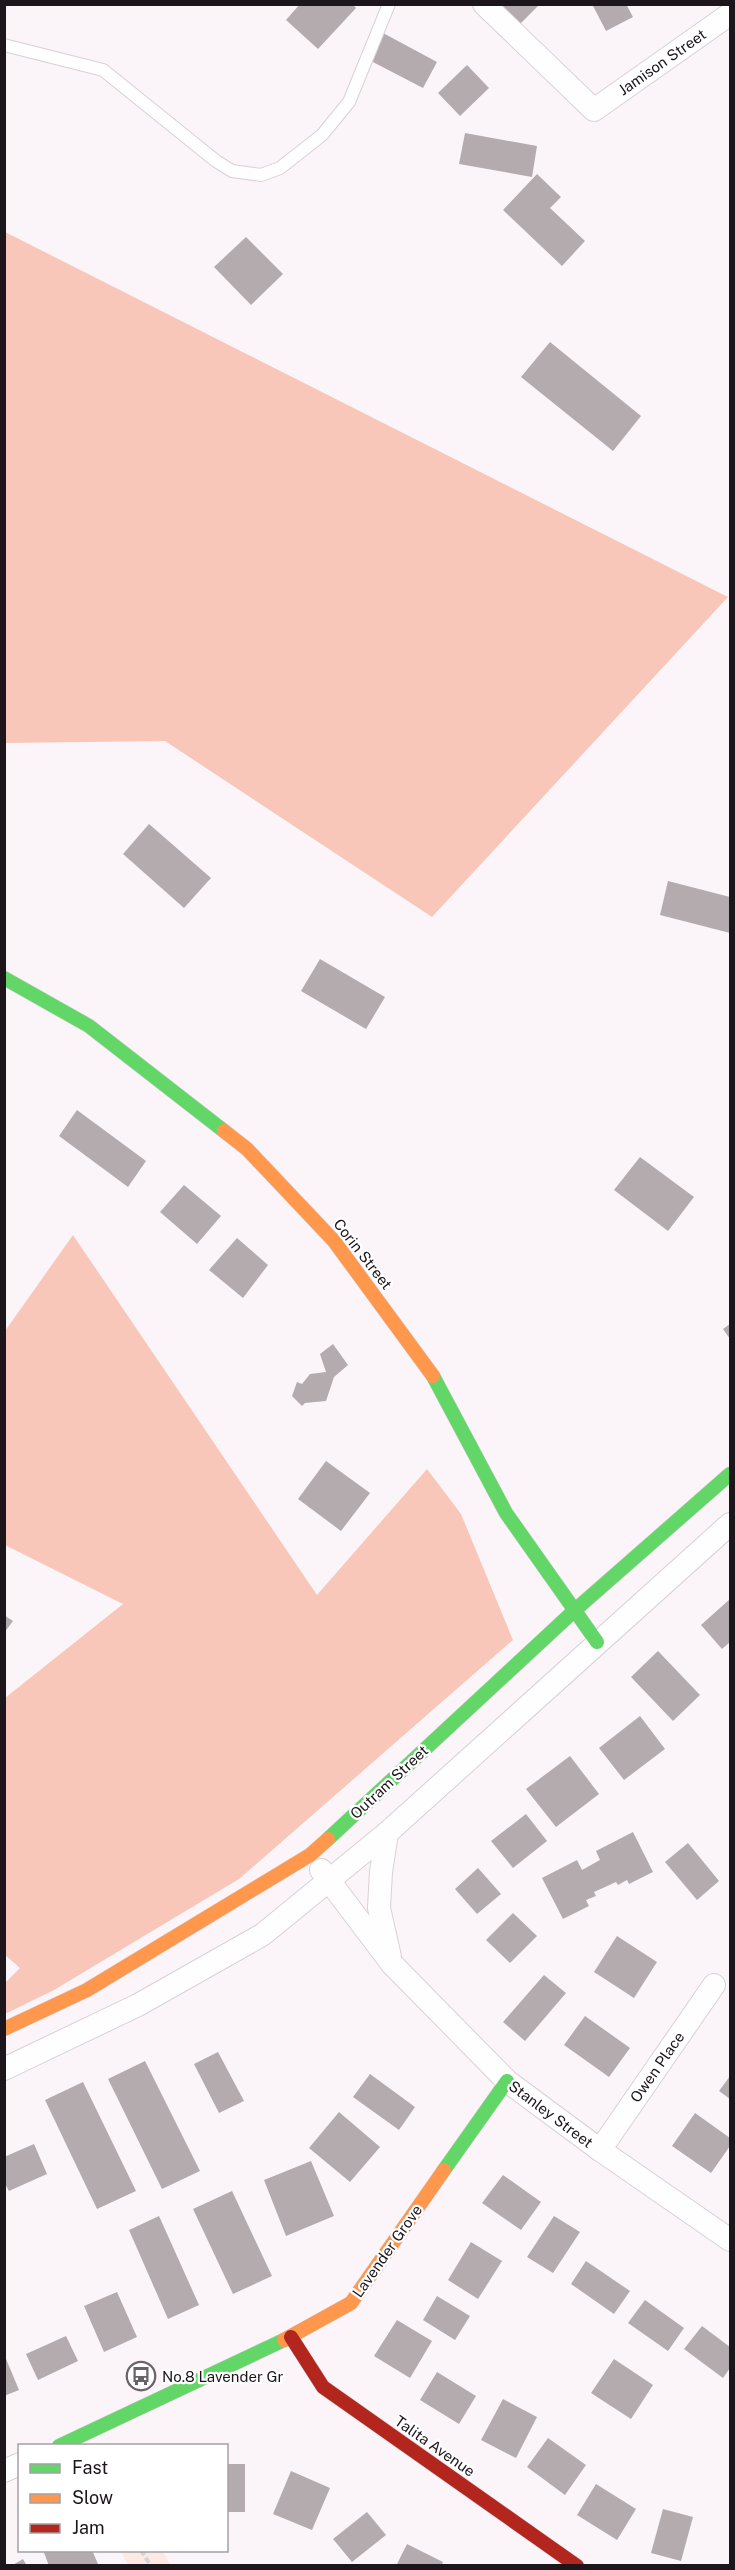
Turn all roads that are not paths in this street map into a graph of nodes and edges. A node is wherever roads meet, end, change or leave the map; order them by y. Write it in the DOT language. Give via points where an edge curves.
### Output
graph roads {
  1 [pos="389,4"];
  2 [pos="484,4"];
  3 [pos="730,14"];
  4 [pos="4,45"];
  5 [pos="4,978"];
  6 [pos="730,1474"];
  7 [pos="730,1524"];
  8 [pos="575,1610"];
  9 [pos="597,1642"];
  10 [pos="387,1833"];
  11 [pos="309,1855"];
  12 [pos="329,1880"];
  13 [pos="392,1964"];
  14 [pos="714,1985"];
  15 [pos="4,2029"];
  16 [pos="4,2069"];
  17 [pos="507,2081"];
  18 [pos="600,2150"];
  19 [pos="730,2240"];
  20 [pos="291,2337"];
  21 [pos="61,2444"];
  22 [pos="18,2465"];
  23 [pos="4,2471"];
  24 [pos="577,2565"];
  1 -- 4 [label="lane" via="349,102 322,135 280,168 261,175 232,171 216,161 103,70"];
  2 -- 3 [label="street, Jamison Street" via="594,110"];
  5 -- 8 [label="street, Corin Street" via="89,1026 247,1149 334,1241 428,1367 506,1513"];
  6 -- 8 [label="street, Outram Street"];
  7 -- 9 [label="street"];
  8 -- 9 [label="street, Corin Street"];
  8 -- 11 [label="street, Outram Street"];
  9 -- 10 [label="street"];
  10 -- 12 [label="street"];
  10 -- 13 [label="street" via="379,1908"];
  11 -- 12 [label="street, Stanley Street"];
  11 -- 15 [label="street, Outram Street" via="87,1990"];
  12 -- 13 [label="street, Stanley Street"];
  12 -- 16 [label="street" via="262,1935 138,2005"];
  13 -- 17 [label="street, Stanley Street"];
  14 -- 18 [label="street, Owen Place"];
  17 -- 18 [label="street, Stanley Street"];
  17 -- 20 [label="street, Lavender Grove" via="351,2303"];
  18 -- 19 [label="street, Stanley Street"];
  20 -- 21 [label="street, Lavender Grove"];
  20 -- 24 [label="street, Talita Avenue" via="323,2387"];
  22 -- 23 [label="street"];
}
